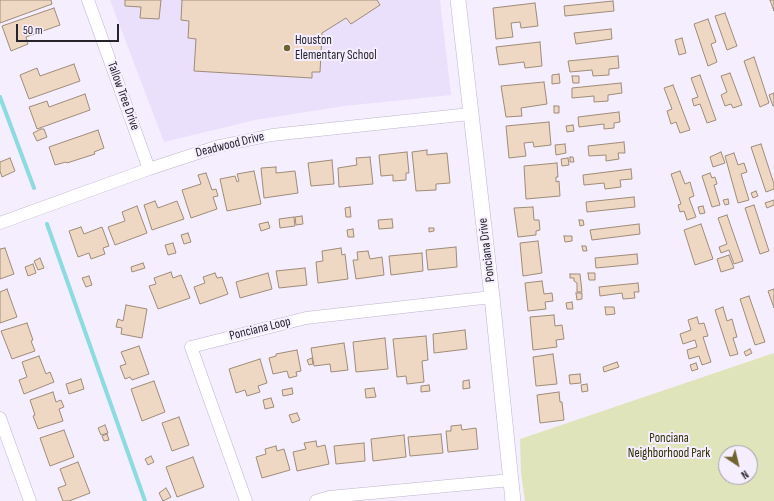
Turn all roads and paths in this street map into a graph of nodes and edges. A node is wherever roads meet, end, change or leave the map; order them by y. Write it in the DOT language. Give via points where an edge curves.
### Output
graph roads {
  1 [pos="88,0"];
  2 [pos="458,0"];
  3 [pos="470,114"];
  4 [pos="149,169"];
  5 [pos="0,223"];
  6 [pos="492,297"];
  7 [pos="0,419"];
  8 [pos="512,480"];
  9 [pos="30,501"];
  10 [pos="246,501"];
  11 [pos="316,501"];
  12 [pos="514,501"];
  1 -- 4 [label="street, Tallow Tree Drive"];
  2 -- 3 [label="street, Ponciana Drive"];
  3 -- 4 [label="street, Deadwood Drive" via="272,135 219,146"];
  3 -- 6 [label="street, Ponciana Drive"];
  4 -- 5 [label="street, Deadwood Drive"];
  6 -- 8 [label="street, Ponciana Drive"];
  6 -- 10 [label="street, Ponciana Loop" via="306,318 191,347"];
  7 -- 9 [label="street"];
  8 -- 11 [label="street" via="329,497"];
  8 -- 12 [label="street, Ponciana Drive"];
}
